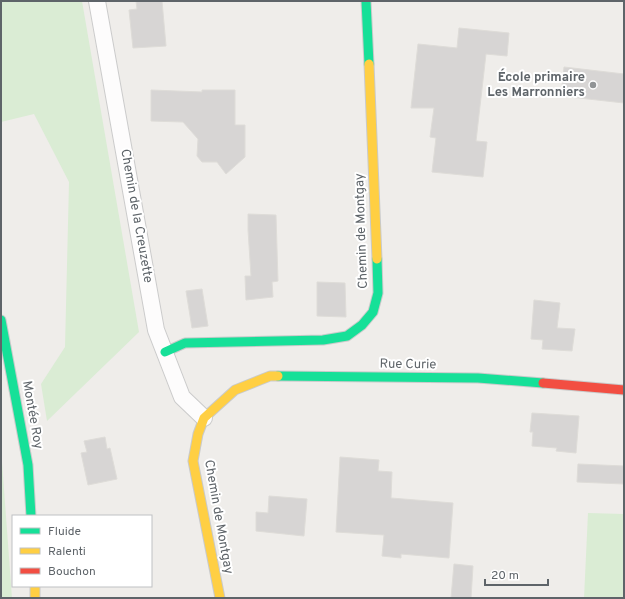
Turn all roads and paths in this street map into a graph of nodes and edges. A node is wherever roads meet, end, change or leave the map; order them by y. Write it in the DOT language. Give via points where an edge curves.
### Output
graph roads {
  1 [pos="97,1"];
  2 [pos="366,1"];
  3 [pos="1,320"];
  4 [pos="165,352"];
  5 [pos="624,390"];
  6 [pos="204,418"];
  7 [pos="31,515"];
  8 [pos="35,587"];
  9 [pos="35,598"];
  10 [pos="220,598"];
  1 -- 4 [label="street, Chemin de la Creuzette" via="156,330"];
  2 -- 4 [label="street, Chemin de Montgay" via="378,293 373,312 362,325 347,336 323,340 185,343"];
  3 -- 7 [label="street, Montée Roy" via="28,465"];
  4 -- 6 [label="street, Chemin de la Creuzette" via="182,397"];
  5 -- 6 [label="street, Rue Curie" via="478,378 270,376 235,390"];
  6 -- 10 [label="street, Chemin de Montgay" via="193,461"];
  8 -- 9 [label="street"];
}
